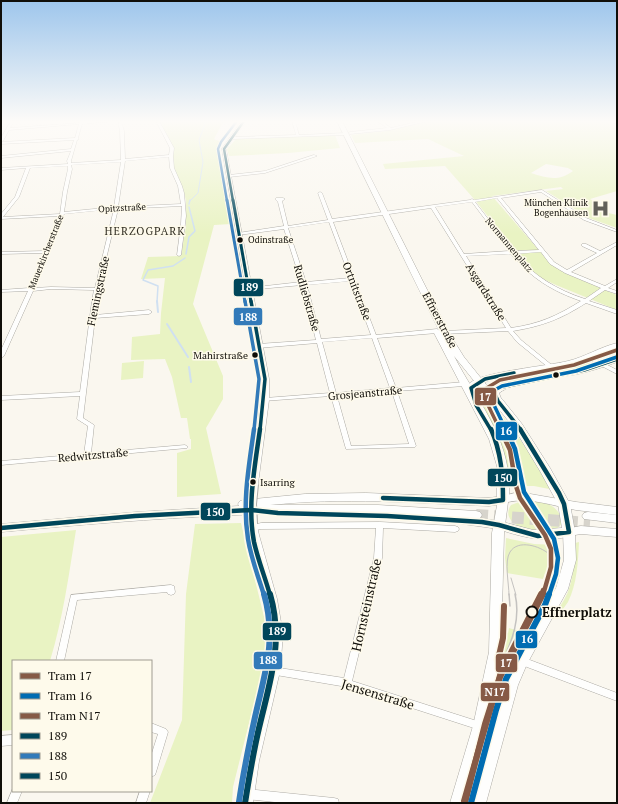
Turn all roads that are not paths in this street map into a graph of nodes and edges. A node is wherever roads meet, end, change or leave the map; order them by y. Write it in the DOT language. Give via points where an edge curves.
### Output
graph roads {
  1 [pos="71,159"];
  2 [pos="140,159"];
  3 [pos="170,159"];
  4 [pos="226,159"];
  5 [pos="307,159"];
  6 [pos="356,159"];
  7 [pos="123,160"];
  8 [pos="70,165"];
  9 [pos="28,168"];
  10 [pos="1,169"];
  11 [pos="229,176"];
  12 [pos="320,192"];
  13 [pos="498,197"];
  14 [pos="472,200"];
  15 [pos="280,201"];
  16 [pos="183,205"];
  17 [pos="432,206"];
  18 [pos="116,208"];
  19 [pos="62,214"];
  20 [pos="382,214"];
  21 [pos="1,217"];
  22 [pos="330,221"];
  23 [pos="286,227"];
  24 [pos="617,231"];
  25 [pos="238,234"];
  26 [pos="617,243"];
  27 [pos="584,244"];
  28 [pos="542,251"];
  29 [pos="47,252"];
  30 [pos="513,252"];
  31 [pos="601,253"];
  32 [pos="1,254"];
  33 [pos="179,255"];
  34 [pos="463,255"];
  35 [pos="567,272"];
  36 [pos="352,279"];
  37 [pos="617,280"];
  38 [pos="304,284"];
  39 [pos="604,288"];
  40 [pos="31,289"];
  41 [pos="96,289"];
  42 [pos="248,289"];
  43 [pos="1,291"];
  44 [pos="617,293"];
  45 [pos="585,300"];
  46 [pos="149,312"];
  47 [pos="617,312"];
  48 [pos="92,317"];
  49 [pos="509,329"];
  50 [pos="441,332"];
  51 [pos="374,337"];
  52 [pos="319,342"];
  53 [pos="617,345"];
  54 [pos="258,346"];
  55 [pos="1,356"];
  56 [pos="588,357"];
  57 [pos="617,359"];
  58 [pos="602,365"];
  59 [pos="551,368"];
  60 [pos="617,372"];
  61 [pos="475,383"];
  62 [pos="498,388"];
  63 [pos="394,390"];
  64 [pos="84,394"];
  65 [pos="333,396"];
  66 [pos="1,398"];
  67 [pos="265,400"];
  68 [pos="498,401"];
  69 [pos="185,447"];
  70 [pos="87,455"];
  71 [pos="1,463"];
  72 [pos="503,500"];
  73 [pos="564,504"];
  74 [pos="239,505"];
  75 [pos="252,510"];
  76 [pos="617,511"];
  77 [pos="135,513"];
  78 [pos="617,519"];
  79 [pos="1,521"];
  80 [pos="380,525"];
  81 [pos="499,525"];
  82 [pos="252,526"];
  83 [pos="617,526"];
  84 [pos="1,528"];
  85 [pos="455,530"];
  86 [pos="569,532"];
  87 [pos="617,532"];
  88 [pos="171,592"];
  89 [pos="60,660"];
  90 [pos="522,661"];
  91 [pos="273,671"];
  92 [pos="347,683"];
  93 [pos="617,697"];
  94 [pos="480,726"];
  95 [pos="152,727"];
  96 [pos="12,740"];
  97 [pos="1,741"];
  98 [pos="152,769"];
  99 [pos="17,792"];
  100 [pos="145,792"];
  101 [pos="246,798"];
  102 [pos="12,803"];
  103 [pos="141,803"];
  104 [pos="334,803"];
  105 [pos="458,803"];
  106 [pos="478,803"];
  1 -- 8 [label="street, Mauerkircherstraße"];
  2 -- 7 [label="street"];
  3 -- 16 [label="street" via="173,173 182,192"];
  4 -- 11 [label="main road"];
  5 -- 11 [label="street" via="265,172"];
  6 -- 20 [label="main road, Effnerstraße"];
  7 -- 8 [label="street"];
  7 -- 18 [label="street, Flemingstraße"];
  8 -- 9 [label="street"];
  8 -- 19 [label="street, Mauerkircherstraße"];
  9 -- 10 [label="street"];
  9 -- 21 [label="street" via="17,197"];
  11 -- 25 [label="main road"];
  12 -- 22 [label="street, Ortnitstraße"];
  13 -- 14 [label="street"];
  13 -- 24 [label="street" via="542,191 585,219"];
  13 -- 28 [label="street, Normannenplatz"];
  14 -- 17 [label="street"];
  14 -- 30 [label="street, Normannenplatz"];
  15 -- 23 [label="street, Rudliebstraße"];
  16 -- 18 [label="street, Opitzstraße"];
  16 -- 33 [label="street"];
  17 -- 20 [label="street"];
  17 -- 34 [label="street, Asgardstraße"];
  18 -- 19 [label="street, Opitzstraße"];
  18 -- 41 [label="street, Flemingstraße"];
  19 -- 21 [label="street, Opitzstraße"];
  19 -- 29 [label="street, Mauerkircherstraße"];
  20 -- 22 [label="street"];
  20 -- 50 [label="main road, Effnerstraße"];
  22 -- 23 [label="street"];
  22 -- 36 [label="street, Ortnitstraße"];
  23 -- 25 [label="street"];
  23 -- 38 [label="street, Rudliebstraße"];
  25 -- 42 [label="main road"];
  26 -- 31 [label="street"];
  27 -- 31 [label="street"];
  28 -- 30 [label="street"];
  28 -- 35 [label="street, Normannenplatz" via="552,263"];
  29 -- 32 [label="street"];
  29 -- 40 [label="street, Mauerkircherstraße"];
  30 -- 34 [label="street"];
  30 -- 45 [label="street, Normannenplatz" via="526,268 546,284"];
  31 -- 35 [label="street"];
  34 -- 49 [label="street, Asgardstraße"];
  35 -- 39 [label="street, Normannenplatz"];
  36 -- 38 [label="street"];
  36 -- 51 [label="street, Ortnitstraße"];
  37 -- 39 [label="street"];
  38 -- 42 [label="street"];
  38 -- 52 [label="street, Rudliebstraße"];
  39 -- 44 [label="street, Normannenplatz"];
  39 -- 45 [label="street"];
  40 -- 41 [label="street"];
  40 -- 43 [label="street"];
  40 -- 55 [label="street, Mauerkircherstraße"];
  41 -- 48 [label="street, Flemingstraße"];
  42 -- 54 [label="main road"];
  45 -- 47 [label="street, Normannenplatz"];
  45 -- 49 [label="street" via="549,322"];
  46 -- 48 [label="street"];
  48 -- 64 [label="street, Flemingstraße"];
  49 -- 50 [label="street"];
  49 -- 59 [label="street, Asgardstraße"];
  50 -- 51 [label="street"];
  50 -- 61 [label="main road, Effnerstraße"];
  50 -- 61 [label="main road, Effnerstraße"];
  51 -- 52 [label="street"];
  51 -- 63 [label="street, Ortnitstraße"];
  52 -- 54 [label="street"];
  52 -- 65 [label="street, Rudliebstraße"];
  53 -- 56 [label="main road"];
  54 -- 67 [label="main road"];
  56 -- 58 [label="street"];
  56 -- 59 [label="main road"];
  57 -- 58 [label="main road"];
  58 -- 60 [label="street"];
  58 -- 62 [label="main road"];
  59 -- 61 [label="main road"];
  61 -- 62 [label="main road"];
  61 -- 63 [label="street, Grosjeanstraße"];
  61 -- 68 [label="main road, Effnerstraße"];
  61 -- 72 [label="main road, Effnerstraße" via="500,452"];
  62 -- 68 [label="main road" via="494,392"];
  63 -- 65 [label="street, Grosjeanstraße"];
  63 -- 65 [label="street, Rudliebstraße" via="413,446 348,448"];
  64 -- 66 [label="street"];
  64 -- 70 [label="street, Flemingstraße" via="80,419 91,425"];
  65 -- 67 [label="street, Grosjeanstraße"];
  67 -- 82 [label="main road, bridge" via="253,484"];
  68 -- 73 [label="main road, Effnerstraße" via="518,426 554,483"];
  69 -- 70 [label="street, Redwitzstraße"];
  70 -- 71 [label="street, Redwitzstraße"];
  72 -- 73 [label="main road" via="524,496"];
  72 -- 74 [label="main road" via="489,502 323,496"];
  72 -- 81 [label="main road"];
  73 -- 76 [label="main road"];
  73 -- 86 [label="main road"];
  74 -- 75 [label="main road" via="364,502 475,511 364,508"];
  74 -- 77 [label="main road"];
  75 -- 77 [label="main road"];
  75 -- 81 [label="main road" via="458,520"];
  77 -- 79 [label="main road"];
  77 -- 84 [label="main road"];
  78 -- 83 [label="main road" via="589,520"];
  80 -- 82 [label="street"];
  80 -- 85 [label="street"];
  80 -- 92 [label="street, Hornsteinstraße" via="378,558"];
  81 -- 86 [label="main road" via="538,536"];
  81 -- 94 [label="main road" via="496,646"];
  82 -- 91 [label="main road" via="275,616 277,634"];
  86 -- 87 [label="main road"];
  86 -- 90 [label="main road" via="570,560 562,589"];
  88 -- 89 [label="street" via="171,588 74,597"];
  90 -- 93 [label="street"];
  90 -- 106 [label="main road" via="511,685"];
  91 -- 92 [label="street, Jensenstraße"];
  91 -- 101 [label="main road" via="258,730"];
  92 -- 94 [label="street, Jensenstraße"];
  94 -- 105 [label="main road"];
  95 -- 98 [label="street" via="163,732"];
  96 -- 97 [label="street"];
  99 -- 102 [label="street"];
  100 -- 103 [label="street"];
  101 -- 104 [label="street"];
}
